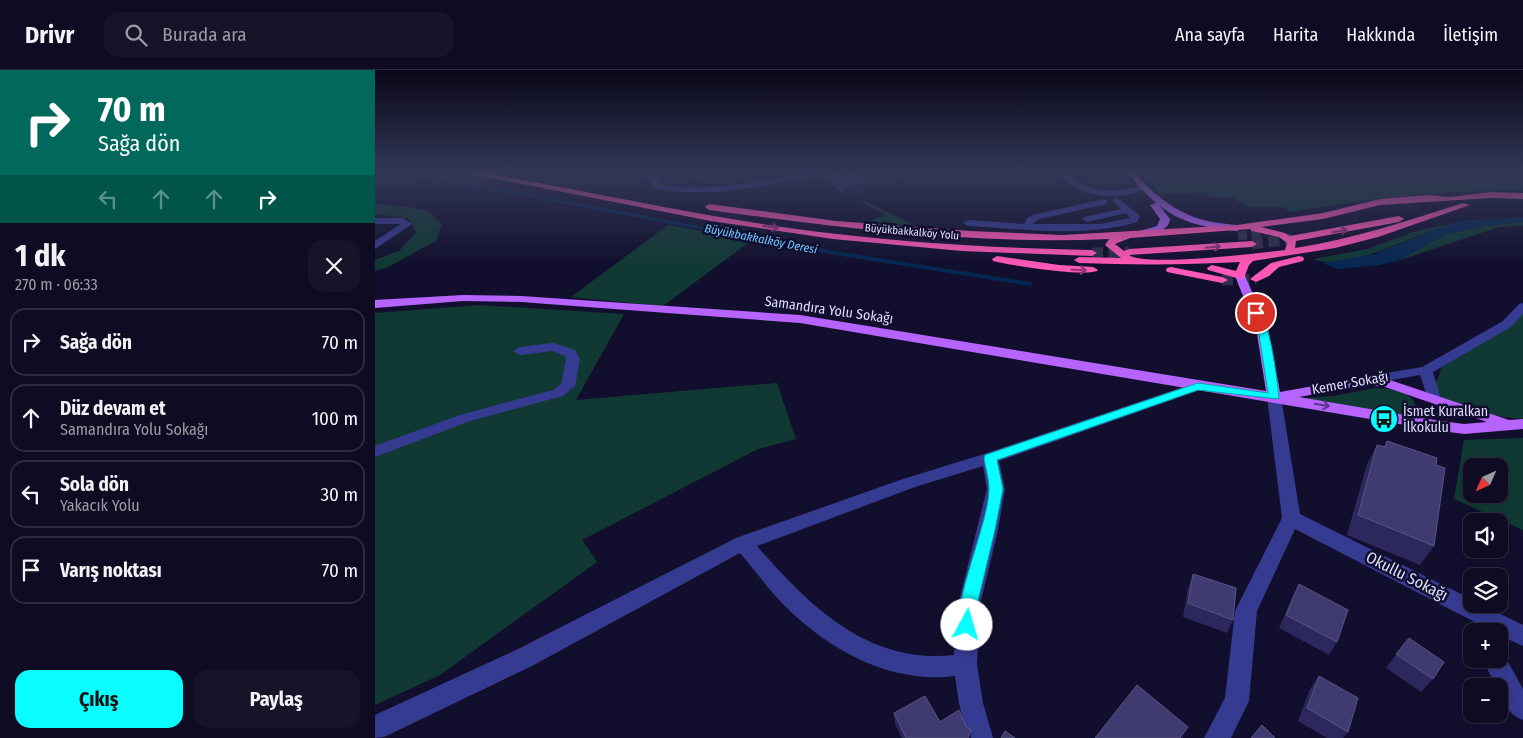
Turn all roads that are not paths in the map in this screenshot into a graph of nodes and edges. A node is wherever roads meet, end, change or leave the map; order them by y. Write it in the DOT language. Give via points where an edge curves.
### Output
graph roads {
  1 [pos="634,203"];
  2 [pos="1099,203"];
  3 [pos="1119,203"];
  4 [pos="1152,203"];
  5 [pos="1160,203"];
  6 [pos="1375,203"];
  7 [pos="1425,203"];
  8 [pos="1501,203"];
  9 [pos="695,205"];
  10 [pos="1466,205"];
  11 [pos="375,221"];
  12 [pos="969,223"];
  13 [pos="833,224"];
  14 [pos="1028,226"];
  15 [pos="1277,231"];
  16 [pos="1237,232"];
  17 [pos="820,234"];
  18 [pos="1375,235"];
  19 [pos="1133,236"];
  20 [pos="1292,239"];
  21 [pos="1087,243"];
  22 [pos="1123,243"];
  23 [pos="1252,244"];
  24 [pos="375,246"];
  25 [pos="1129,252"];
  26 [pos="1285,252"];
  27 [pos="1092,253"];
  28 [pos="1251,258"];
  29 [pos="995,259"];
  30 [pos="1144,262"];
  31 [pos="1186,262"];
  32 [pos="1240,276"];
  33 [pos="1256,278"];
  34 [pos="1223,280"];
  35 [pos="375,304"];
  36 [pos="1523,307"];
  37 [pos="520,352"];
  38 [pos="1426,370"];
  39 [pos="1364,381"];
  40 [pos="1198,386"];
  41 [pos="1274,397"];
  42 [pos="1434,399"];
  43 [pos="1517,424"];
  44 [pos="1441,426"];
  45 [pos="375,452"];
  46 [pos="990,458"];
  47 [pos="1291,518"];
  48 [pos="743,543"];
  49 [pos="1484,623"];
  50 [pos="1508,631"];
  51 [pos="1523,636"];
  52 [pos="965,664"];
  53 [pos="1499,668"];
  54 [pos="1523,708"];
  55 [pos="375,728"];
  56 [pos="979,738"];
  57 [pos="1217,738"];
  1 -- 17 [label="highway, Büyükbakkalköy Yolu, one-way"];
  2 -- 14 [label="street" via="1036,217"];
  3 -- 14 [label="street" via="1135,216 1135,220 1106,226"];
  4 -- 19 [label="main road" via="1161,212 1165,223 1160,228"];
  5 -- 16 [label="main road" via="1197,224"];
  6 -- 16 [label="highway"];
  7 -- 15 [label="highway"];
  8 -- 10 [label="highway"];
  9 -- 13 [label="highway, Büyükbakkalköy Yolu"];
  10 -- 18 [label="highway"];
  20 -- 10 [label="highway, one-way"];
  11 -- 24 [label="street" via="403,221 407,224"];
  12 -- 14 [label="street"];
  13 -- 19 [label="highway" via="1062,238"];
  13 -- 21 [label="highway, Büyükbakkalköy Yolu" via="951,240"];
  16 -- 19 [label="highway"];
  16 -- 22 [label="highway" via="1197,240"];
  16 -- 26 [label="highway" via="1265,230 1282,236 1292,242 1292,247"];
  17 -- 27 [label="highway, Büyükbakkalköy Yolu" via="920,246"];
  17 -- 29 [label="highway" via="897,250"];
  18 -- 26 [label="highway"];
  18 -- 33 [label="highway" via="1372,241 1362,246 1273,266"];
  19 -- 30 [label="highway" via="1113,240 1110,245 1129,260"];
  25 -- 23 [label="highway, one-way"];
  26 -- 28 [label="highway"];
  28 -- 31 [label="highway"];
  28 -- 32 [label="highway" via="1244,264"];
  29 -- 30 [label="highway"];
  29 -- 34 [label="highway, one-way" via="1083,270 1174,270"];
  30 -- 31 [label="highway"];
  31 -- 32 [label="highway"];
  32 -- 41 [label="main road" via="1262,328"];
  35 -- 40 [label="main road, Samandıra Yolu Sokağı" via="521,298 800,319"];
  36 -- 38 [label="street, Kemer Sokağı" via="1507,324"];
  37 -- 45 [label="street" via="553,347 570,353 573,358 568,386 558,393 487,411"];
  38 -- 39 [label="street, Kemer Sokağı"];
  38 -- 42 [label="street"];
  39 -- 41 [label="main road, Kemer Sokağı"];
  39 -- 42 [label="main road" via="1387,383"];
  40 -- 41 [label="main road, Samandıra Yolu Sokağı"];
  40 -- 46 [label="street"];
  41 -- 44 [label="main road, Samandıra Yolu Sokağı, one-way"];
  41 -- 47 [label="street"];
  42 -- 43 [label="main road"];
  42 -- 44 [label="main road"];
  43 -- 44 [label="main road, Samandıra Yolu Sokağı" via="1464,429"];
  46 -- 48 [label="street" via="909,483"];
  46 -- 52 [label="street" via="996,489 969,605"];
  47 -- 49 [label="street, Okullu Sokağı" via="1392,568"];
  47 -- 57 [label="street" via="1246,611 1237,700"];
  48 -- 52 [label="street" via="805,612 851,643 911,666"];
  48 -- 55 [label="street" via="522,659"];
  50 -- 51 [label="street, Okullu Sokağı"];
  52 -- 56 [label="street"];
  53 -- 54 [label="street"];
}
